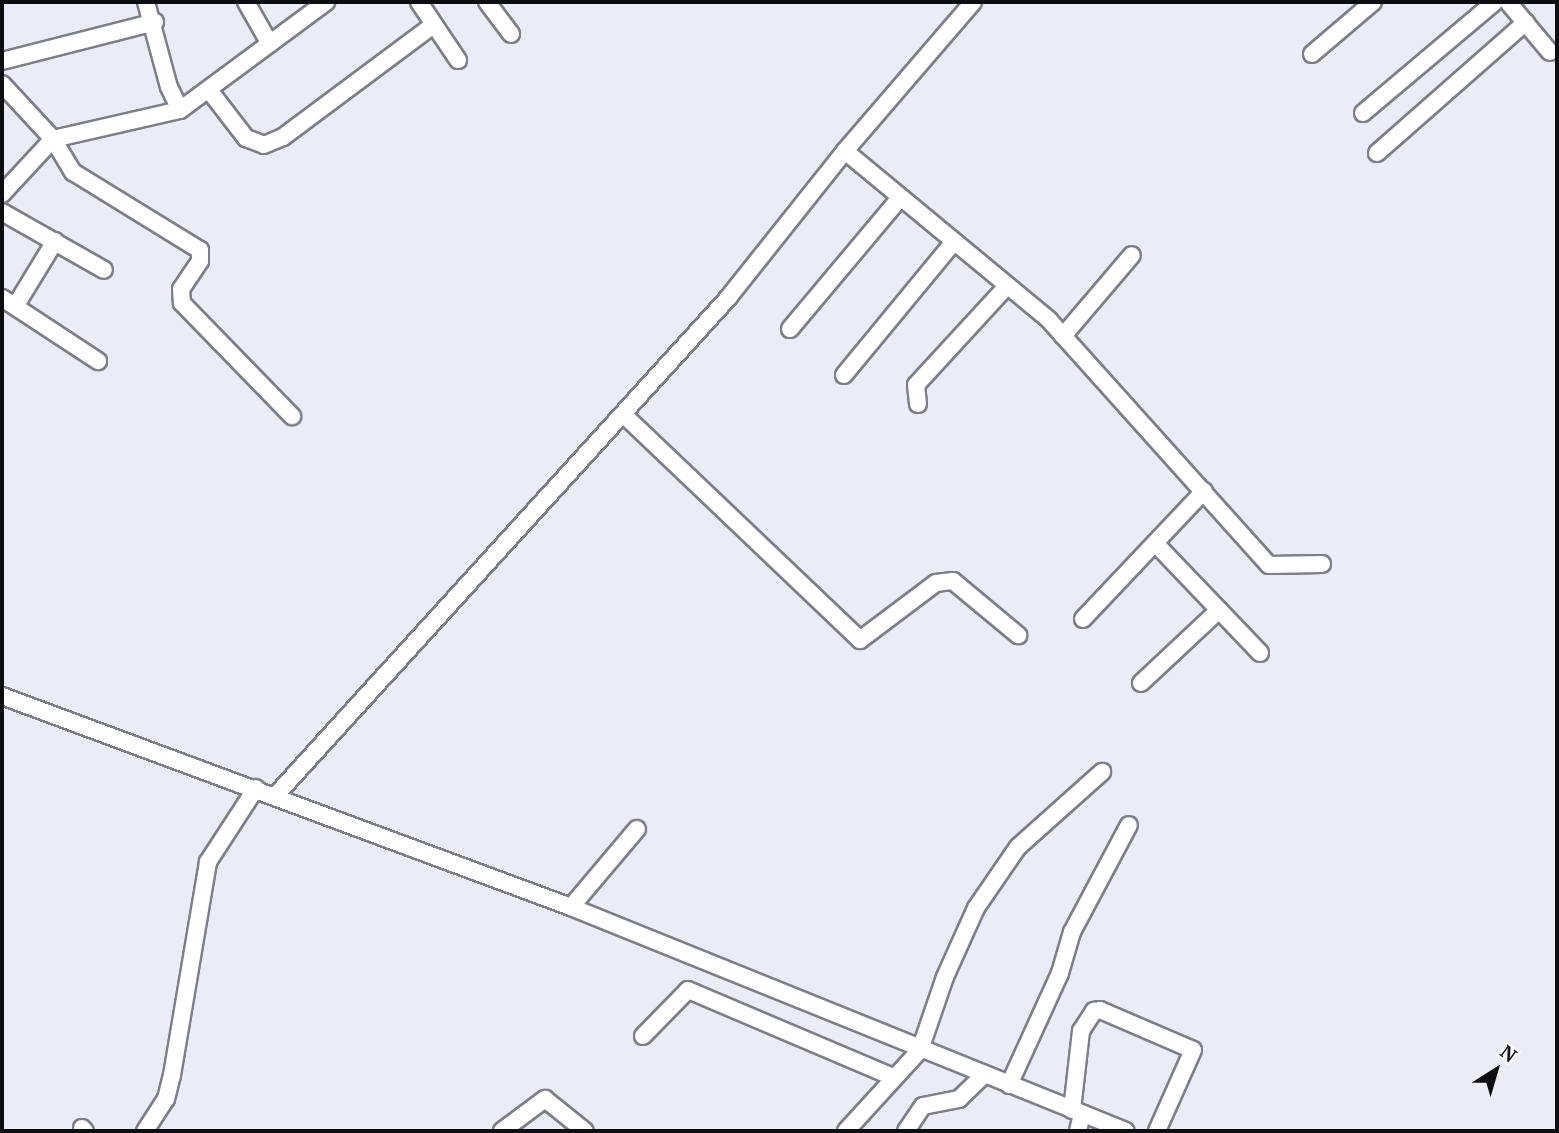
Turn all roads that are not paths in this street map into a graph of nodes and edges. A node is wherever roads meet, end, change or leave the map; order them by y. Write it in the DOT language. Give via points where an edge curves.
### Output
graph roads {
  1 [pos="146,2"];
  2 [pos="246,2"];
  3 [pos="326,2"];
  4 [pos="419,2"];
  5 [pos="487,2"];
  6 [pos="974,2"];
  7 [pos="1373,2"];
  8 [pos="1494,2"];
  9 [pos="1508,2"];
  10 [pos="155,22"];
  11 [pos="1526,22"];
  12 [pos="433,25"];
  13 [pos="511,34"];
  14 [pos="270,44"];
  15 [pos="1550,52"];
  16 [pos="1312,54"];
  17 [pos="458,60"];
  18 [pos="2,61"];
  19 [pos="2,84"];
  20 [pos="209,90"];
  21 [pos="180,110"];
  22 [pos="1363,113"];
  23 [pos="53,139"];
  24 [pos="845,151"];
  25 [pos="1377,153"];
  26 [pos="2,194"];
  27 [pos="900,198"];
  28 [pos="2,212"];
  29 [pos="55,242"];
  30 [pos="953,243"];
  31 [pos="1132,255"];
  32 [pos="104,270"];
  33 [pos="1006,287"];
  34 [pos="9,302"];
  35 [pos="790,329"];
  36 [pos="1063,336"];
  37 [pos="98,361"];
  38 [pos="844,375"];
  39 [pos="919,404"];
  40 [pos="624,415"];
  41 [pos="292,416"];
  42 [pos="1204,491"];
  43 [pos="1155,543"];
  44 [pos="1322,564"];
  45 [pos="1219,610"];
  46 [pos="1083,619"];
  47 [pos="1018,635"];
  48 [pos="1260,653"];
  49 [pos="1140,683"];
  50 [pos="2,696"];
  51 [pos="1102,772"];
  52 [pos="256,788"];
  53 [pos="276,795"];
  54 [pos="1129,825"];
  55 [pos="637,829"];
  56 [pos="571,907"];
  57 [pos="642,1036"];
  58 [pos="920,1050"];
  59 [pos="985,1074"];
  60 [pos="893,1077"];
  61 [pos="1009,1085"];
  62 [pos="1077,1112"];
  63 [pos="145,1131"];
  64 [pos="502,1131"];
  65 [pos="584,1131"];
  66 [pos="846,1131"];
  67 [pos="906,1131"];
  68 [pos="1078,1131"];
  69 [pos="1126,1131"];
  70 [pos="1157,1131"];
  1 -- 10 [label="street"];
  2 -- 14 [label="street"];
  3 -- 14 [label="street"];
  4 -- 12 [label="street"];
  5 -- 13 [label="street"];
  6 -- 24 [label="street"];
  7 -- 16 [label="street"];
  8 -- 22 [label="street"];
  9 -- 11 [label="street"];
  10 -- 18 [label="street"];
  10 -- 21 [label="street" via="160,60"];
  11 -- 15 [label="street"];
  11 -- 25 [label="street"];
  12 -- 17 [label="street"];
  12 -- 20 [label="street" via="283,137 264,145 246,138"];
  14 -- 20 [label="street"];
  19 -- 23 [label="street"];
  20 -- 21 [label="street"];
  21 -- 23 [label="street"];
  23 -- 26 [label="street"];
  23 -- 41 [label="street" via="73,172 200,250 200,261 181,289 181,303"];
  24 -- 27 [label="street"];
  24 -- 40 [label="street" via="728,298"];
  27 -- 30 [label="street"];
  27 -- 35 [label="street"];
  28 -- 29 [label="street"];
  29 -- 32 [label="street"];
  29 -- 34 [label="street"];
  30 -- 33 [label="street"];
  30 -- 38 [label="street"];
  31 -- 36 [label="street"];
  33 -- 36 [label="street"];
  33 -- 39 [label="street" via="916,385"];
  34 -- 37 [label="street"];
  36 -- 42 [label="street"];
  40 -- 47 [label="street" via="860,640 936,583 953,581"];
  40 -- 53 [label="street"];
  42 -- 43 [label="street"];
  42 -- 44 [label="street" via="1269,565"];
  43 -- 45 [label="street"];
  43 -- 46 [label="street"];
  45 -- 48 [label="street"];
  45 -- 49 [label="street"];
  50 -- 52 [label="street"];
  51 -- 58 [label="street" via="1018,847 976,908 945,976"];
  52 -- 53 [label="street"];
  52 -- 63 [label="street" via="208,862 172,1076 166,1099"];
  53 -- 56 [label="street"];
  54 -- 61 [label="street" via="1072,932 1060,972"];
  55 -- 56 [label="street"];
  56 -- 58 [label="street"];
  57 -- 60 [label="street" via="688,990"];
  58 -- 59 [label="street"];
  58 -- 60 [label="street"];
  59 -- 61 [label="street"];
  59 -- 67 [label="street" via="959,1099 922,1106"];
  60 -- 66 [label="street"];
  61 -- 62 [label="street"];
  62 -- 68 [label="street"];
  62 -- 69 [label="street"];
  62 -- 70 [label="street" via="1080,1031 1094,1011 1100,1010 1193,1050"];
  64 -- 65 [label="street" via="545,1099"];
}
